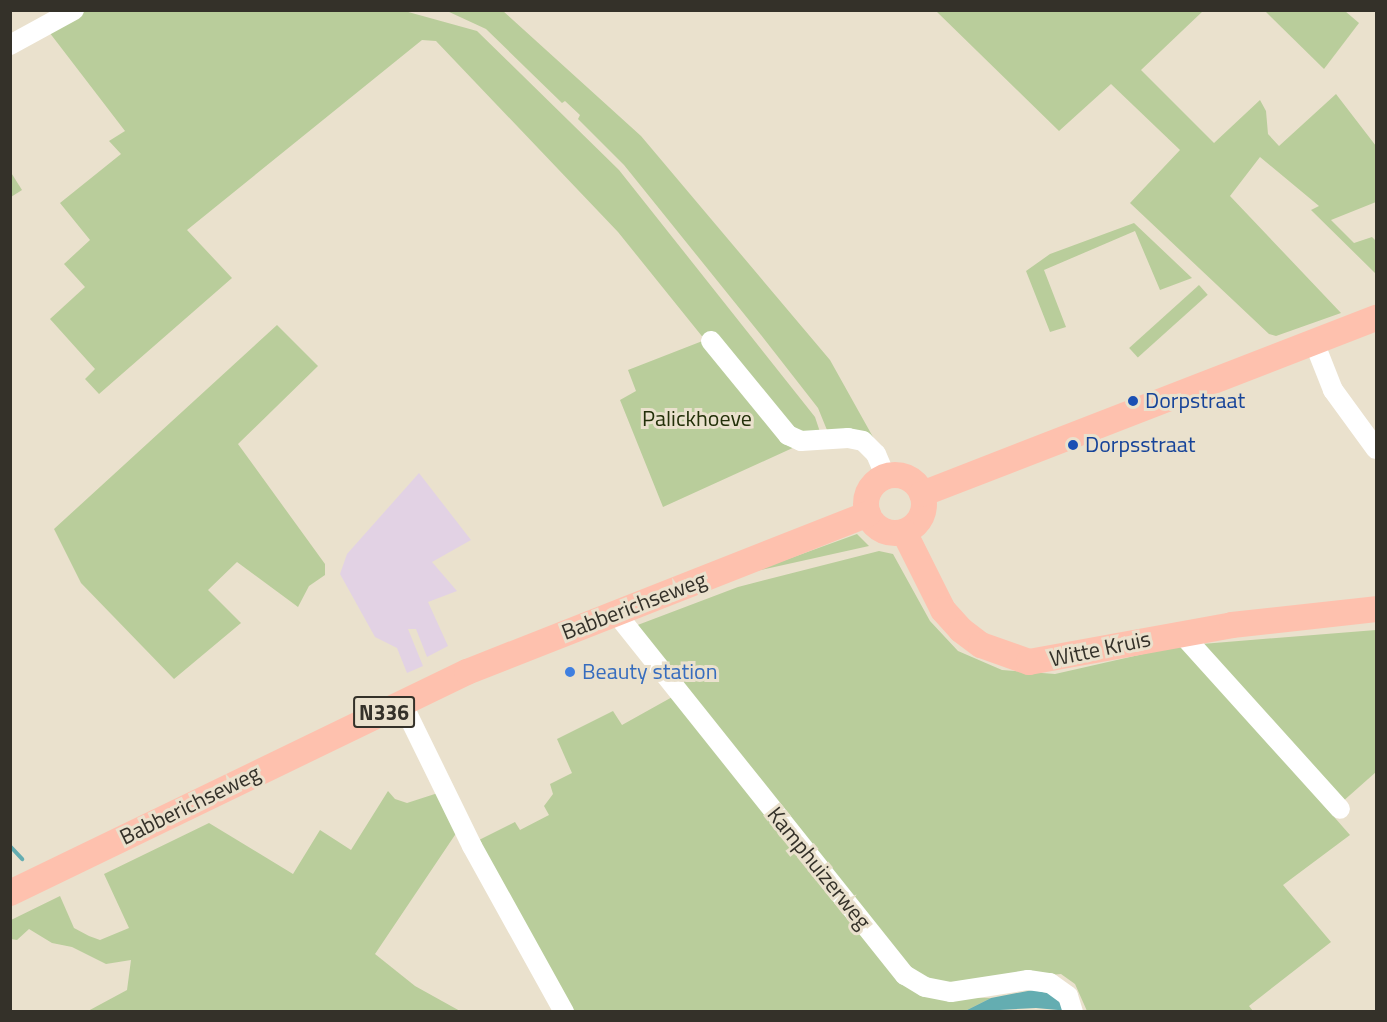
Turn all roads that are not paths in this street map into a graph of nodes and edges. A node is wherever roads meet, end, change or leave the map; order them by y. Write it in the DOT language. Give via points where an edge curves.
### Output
graph roads {
  1 [pos="74,10"];
  2 [pos="10,45"];
  3 [pos="1377,318"];
  4 [pos="711,341"];
  5 [pos="1314,342"];
  6 [pos="1377,449"];
  7 [pos="886,477"];
  8 [pos="922,494"];
  9 [pos="868,514"];
  10 [pos="904,532"];
  11 [pos="1377,609"];
  12 [pos="615,612"];
  13 [pos="1181,633"];
  14 [pos="402,703"];
  15 [pos="1340,810"];
  16 [pos="10,893"];
  17 [pos="564,1011"];
  18 [pos="1073,1011"];
  1 -- 2 [label="street"];
  3 -- 5 [label="main road"];
  4 -- 7 [label="street" via="788,435 801,441 863,441 876,454"];
  5 -- 6 [label="street" via="1333,390"];
  5 -- 8 [label="main road"];
  7 -- 8 [label="main road" via="907,478"];
  7 -- 9 [label="main road" via="869,491"];
  8 -- 10 [label="main road" via="921,516"];
  9 -- 10 [label="main road" via="882,530"];
  9 -- 12 [label="main road, Babberichseweg / N336"];
  10 -- 13 [label="main road, Witte Kruis" via="943,610 981,645 1006,656 1039,662"];
  11 -- 13 [label="main road, Witte Kruis"];
  12 -- 14 [label="main road, Babberichseweg / N336"];
  12 -- 18 [label="street, Kamphuizerweg" via="905,975 925,987 951,992 1028,980 1050,982 1068,996"];
  13 -- 15 [label="street, Witte Kruis"];
  14 -- 16 [label="main road, Babberichseweg / N336"];
  14 -- 17 [label="street" via="472,846"];
}
